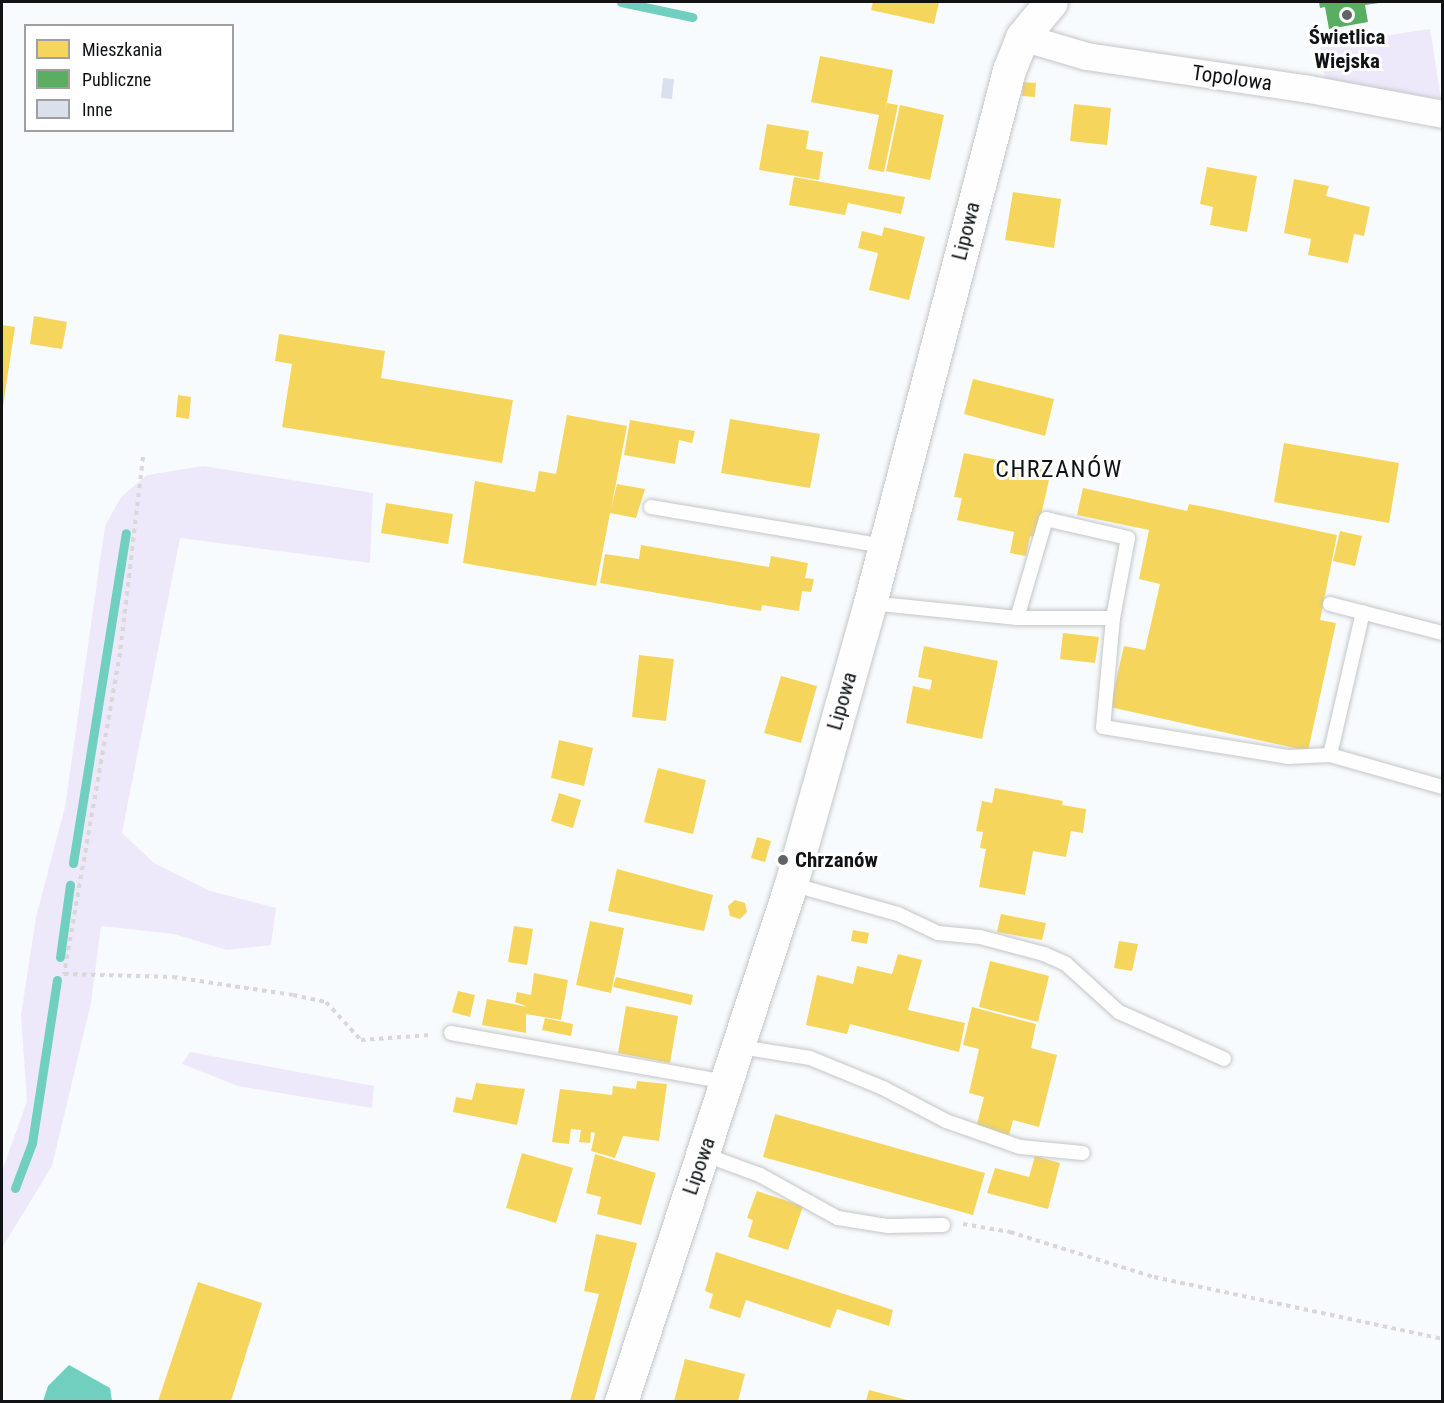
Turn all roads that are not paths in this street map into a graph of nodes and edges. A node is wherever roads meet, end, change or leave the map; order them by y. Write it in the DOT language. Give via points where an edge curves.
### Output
graph roads {
  1 [pos="1045,4"];
  2 [pos="1022,38"];
  3 [pos="1443,114"];
  4 [pos="651,507"];
  5 [pos="885,546"];
  6 [pos="870,603"];
  7 [pos="1330,604"];
  8 [pos="1363,612"];
  9 [pos="1017,618"];
  10 [pos="1113,618"];
  11 [pos="1443,633"];
  12 [pos="1330,755"];
  13 [pos="1443,787"];
  14 [pos="791,884"];
  15 [pos="451,1033"];
  16 [pos="740,1047"];
  17 [pos="1224,1059"];
  18 [pos="728,1082"];
  19 [pos="1083,1153"];
  20 [pos="703,1154"];
  21 [pos="943,1225"];
  22 [pos="621,1401"];
  1 -- 2 [label="street, Lipowa"];
  2 -- 3 [label="street, Topolowa" via="1086,56 1309,89"];
  2 -- 5 [label="street, Lipowa" via="979,184"];
  4 -- 5 [label="lane"];
  5 -- 6 [label="street, Lipowa"];
  6 -- 9 [label="lane"];
  6 -- 14 [label="street, Lipowa"];
  7 -- 8 [label="lane"];
  8 -- 11 [label="lane"];
  8 -- 12 [label="lane"];
  9 -- 10 [label="lane"];
  9 -- 10 [label="lane" via="1046,519 1128,538"];
  10 -- 12 [label="lane" via="1102,727 1288,757"];
  12 -- 13 [label="lane"];
  14 -- 16 [label="street, Lipowa"];
  14 -- 17 [label="lane" via="898,914 938,933 980,937 1044,954 1066,964 1119,1011"];
  15 -- 18 [label="lane"];
  16 -- 18 [label="street, Lipowa"];
  16 -- 19 [label="lane" via="810,1058 946,1121 1020,1147"];
  18 -- 20 [label="street, Lipowa"];
  20 -- 21 [label="lane" via="760,1175 838,1218 888,1226"];
  20 -- 22 [label="street, Lipowa"];
}
